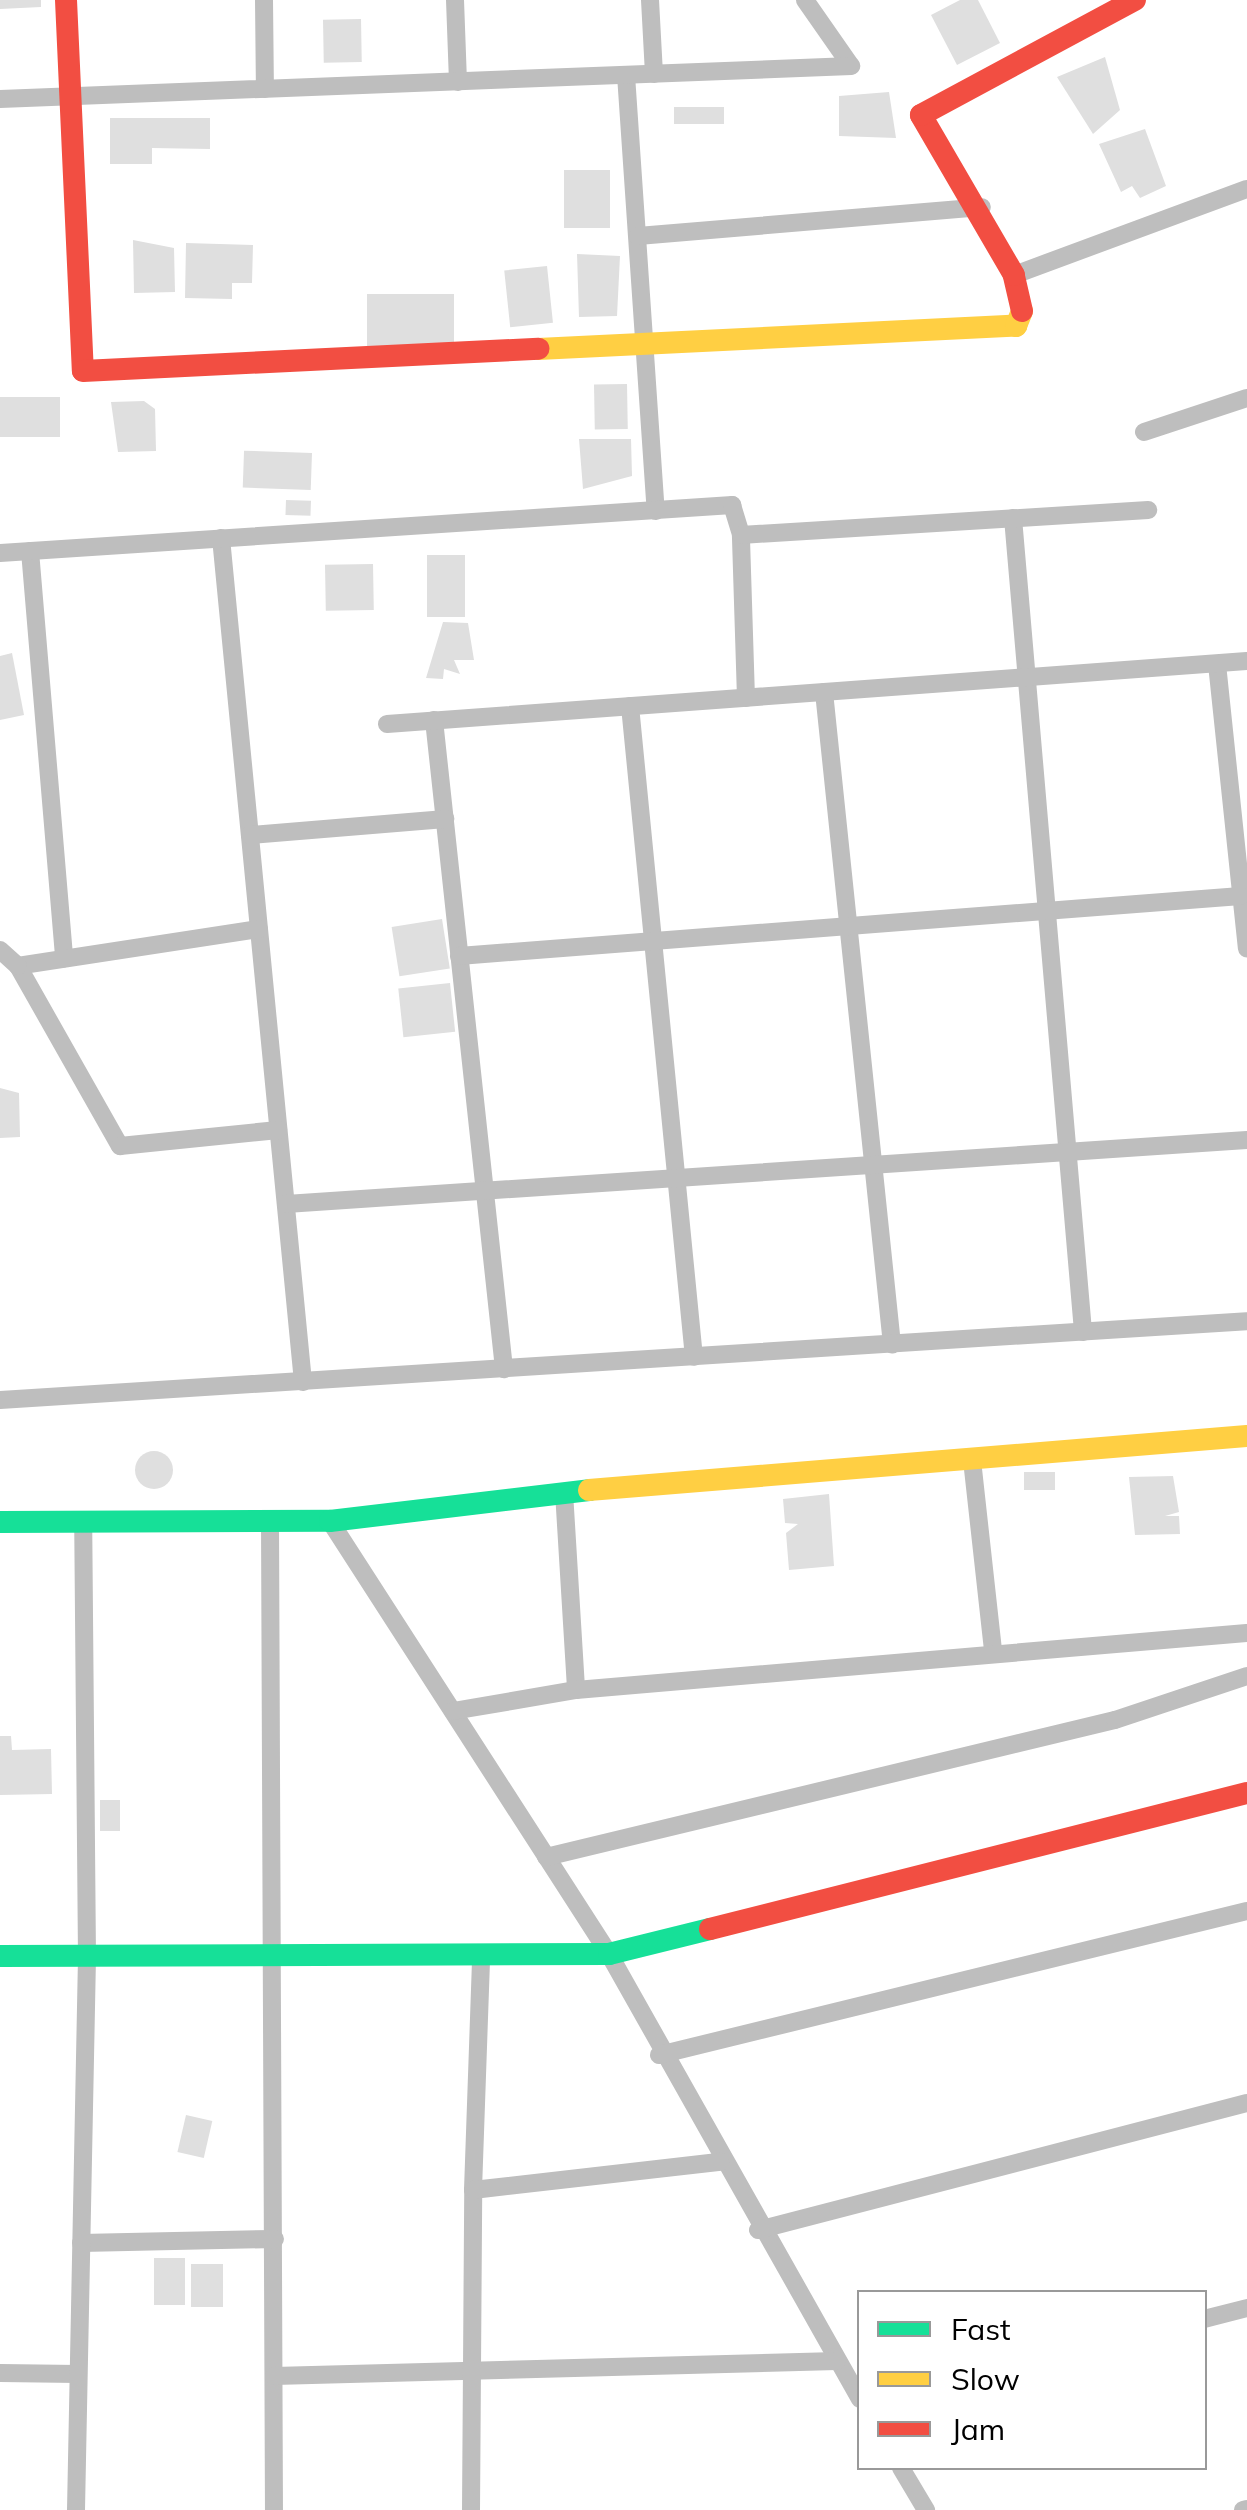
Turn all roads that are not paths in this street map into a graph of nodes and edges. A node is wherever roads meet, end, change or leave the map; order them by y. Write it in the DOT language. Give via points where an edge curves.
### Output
graph roads {
  1 [pos="66,0"];
  2 [pos="264,0"];
  3 [pos="455,0"];
  4 [pos="650,0"];
  5 [pos="805,0"];
  6 [pos="1134,0"];
  7 [pos="654,74"];
  8 [pos="626,75"];
  9 [pos="458,82"];
  10 [pos="266,89"];
  11 [pos="69,97"];
  12 [pos="0,100"];
  13 [pos="1247,190"];
  14 [pos="982,207"];
  15 [pos="638,236"];
  16 [pos="1014,275"];
  17 [pos="645,345"];
  18 [pos="1247,398"];
  19 [pos="1144,432"];
  20 [pos="1148,510"];
  21 [pos="656,511"];
  22 [pos="1012,518"];
  23 [pos="741,534"];
  24 [pos="220,538"];
  25 [pos="30,551"];
  26 [pos="0,552"];
  27 [pos="1247,662"];
  28 [pos="1217,664"];
  29 [pos="1026,677"];
  30 [pos="824,692"];
  31 [pos="746,698"];
  32 [pos="630,706"];
  33 [pos="434,720"];
  34 [pos="387,724"];
  35 [pos="445,819"];
  36 [pos="250,835"];
  37 [pos="1242,896"];
  38 [pos="1046,911"];
  39 [pos="849,926"];
  40 [pos="259,929"];
  41 [pos="653,941"];
  42 [pos="1247,948"];
  43 [pos="0,950"];
  44 [pos="459,956"];
  45 [pos="64,959"];
  46 [pos="18,966"];
  47 [pos="278,1130"];
  48 [pos="1247,1140"];
  49 [pos="1068,1152"];
  50 [pos="874,1164"];
  51 [pos="676,1178"];
  52 [pos="485,1191"];
  53 [pos="286,1204"];
  54 [pos="1247,1322"];
  55 [pos="1083,1332"];
  56 [pos="892,1344"];
  57 [pos="694,1357"];
  58 [pos="504,1369"];
  59 [pos="304,1382"];
  60 [pos="0,1400"];
  61 [pos="1247,1436"];
  62 [pos="972,1460"];
  63 [pos="564,1492"];
  64 [pos="83,1520"];
  65 [pos="270,1520"];
  66 [pos="330,1520"];
  67 [pos="0,1522"];
  68 [pos="1247,1633"];
  69 [pos="993,1651"];
  70 [pos="1247,1676"];
  71 [pos="576,1690"];
  72 [pos="452,1711"];
  73 [pos="1247,1793"];
  74 [pos="546,1856"];
  75 [pos="1247,1911"];
  76 [pos="276,1952"];
  77 [pos="609,1954"];
  78 [pos="0,1956"];
  79 [pos="481,1956"];
  80 [pos="87,1958"];
  81 [pos="659,2055"];
  82 [pos="1247,2103"];
  83 [pos="720,2162"];
  84 [pos="473,2190"];
  85 [pos="758,2230"];
  86 [pos="275,2239"];
  87 [pos="81,2242"];
  88 [pos="1247,2308"];
  89 [pos="1207,2318"];
  90 [pos="837,2361"];
  91 [pos="0,2373"];
  92 [pos="78,2374"];
  93 [pos="472,2375"];
  94 [pos="274,2376"];
  95 [pos="857,2394"];
  96 [pos="901,2470"];
  97 [pos="76,2510"];
  98 [pos="274,2510"];
  99 [pos="471,2510"];
  100 [pos="926,2510"];
  1 -- 11 [label="street"];
  2 -- 10 [label="street"];
  3 -- 9 [label="street"];
  4 -- 7 [label="street"];
  5 -- 7 [label="street" via="851,66"];
  6 -- 14 [label="street" via="924,108 923,123"];
  7 -- 8 [label="street"];
  8 -- 9 [label="street"];
  8 -- 15 [label="street"];
  9 -- 10 [label="street"];
  10 -- 11 [label="street"];
  11 -- 12 [label="street"];
  11 -- 17 [label="street" via="83,372"];
  13 -- 16 [label="street"];
  14 -- 15 [label="street"];
  14 -- 16 [label="street"];
  15 -- 17 [label="street"];
  16 -- 17 [label="street" via="1023,314 1016,326"];
  17 -- 21 [label="street"];
  18 -- 19 [label="street"];
  20 -- 22 [label="street"];
  21 -- 23 [label="street" via="732,505"];
  21 -- 24 [label="street"];
  22 -- 23 [label="street"];
  22 -- 29 [label="street"];
  23 -- 31 [label="street"];
  24 -- 25 [label="street"];
  24 -- 36 [label="street"];
  25 -- 26 [label="street"];
  25 -- 45 [label="street"];
  27 -- 28 [label="street"];
  28 -- 29 [label="street"];
  28 -- 37 [label="street"];
  29 -- 30 [label="street"];
  29 -- 38 [label="street"];
  30 -- 31 [label="street"];
  30 -- 39 [label="street"];
  31 -- 32 [label="street"];
  32 -- 33 [label="street"];
  32 -- 41 [label="street"];
  33 -- 34 [label="street"];
  33 -- 35 [label="street"];
  35 -- 36 [label="street"];
  35 -- 44 [label="street"];
  36 -- 40 [label="street"];
  37 -- 38 [label="street"];
  37 -- 42 [label="street"];
  38 -- 39 [label="street"];
  38 -- 49 [label="street"];
  39 -- 41 [label="street"];
  39 -- 50 [label="street"];
  40 -- 45 [label="street"];
  40 -- 47 [label="street"];
  41 -- 44 [label="street"];
  41 -- 51 [label="street"];
  43 -- 46 [label="street"];
  44 -- 52 [label="street"];
  45 -- 46 [label="street"];
  46 -- 47 [label="street" via="120,1146"];
  47 -- 53 [label="street"];
  48 -- 49 [label="street"];
  49 -- 50 [label="street"];
  49 -- 55 [label="street"];
  50 -- 51 [label="street"];
  50 -- 56 [label="street"];
  51 -- 52 [label="street"];
  51 -- 57 [label="street"];
  52 -- 53 [label="street"];
  52 -- 58 [label="street"];
  53 -- 59 [label="street"];
  54 -- 55 [label="street"];
  55 -- 56 [label="street"];
  56 -- 57 [label="street"];
  57 -- 58 [label="street"];
  58 -- 59 [label="street"];
  59 -- 60 [label="street"];
  61 -- 62 [label="street"];
  62 -- 63 [label="street"];
  62 -- 69 [label="street"];
  63 -- 66 [label="street"];
  63 -- 71 [label="street"];
  64 -- 65 [label="street"];
  64 -- 67 [label="street"];
  64 -- 80 [label="street"];
  65 -- 66 [label="street"];
  65 -- 76 [label="street"];
  66 -- 72 [label="street"];
  68 -- 69 [label="street"];
  69 -- 71 [label="street"];
  70 -- 74 [label="street" via="1115,1720"];
  71 -- 72 [label="street"];
  72 -- 74 [label="street"];
  73 -- 77 [label="street"];
  74 -- 77 [label="street"];
  75 -- 81 [label="street"];
  76 -- 79 [label="street"];
  76 -- 80 [label="street"];
  76 -- 86 [label="street"];
  77 -- 79 [label="street"];
  77 -- 81 [label="street"];
  78 -- 80 [label="street"];
  79 -- 84 [label="street"];
  80 -- 87 [label="street"];
  81 -- 83 [label="street"];
  82 -- 85 [label="street"];
  83 -- 84 [label="street"];
  83 -- 85 [label="street"];
  84 -- 93 [label="street"];
  85 -- 90 [label="street"];
  86 -- 87 [label="street"];
  86 -- 94 [label="street"];
  87 -- 92 [label="street"];
  88 -- 89 [label="street"];
  90 -- 93 [label="street"];
  90 -- 95 [label="street"];
  91 -- 92 [label="street"];
  92 -- 97 [label="street"];
  93 -- 94 [label="street"];
  93 -- 99 [label="street"];
  94 -- 98 [label="street"];
  96 -- 100 [label="street"];
}
